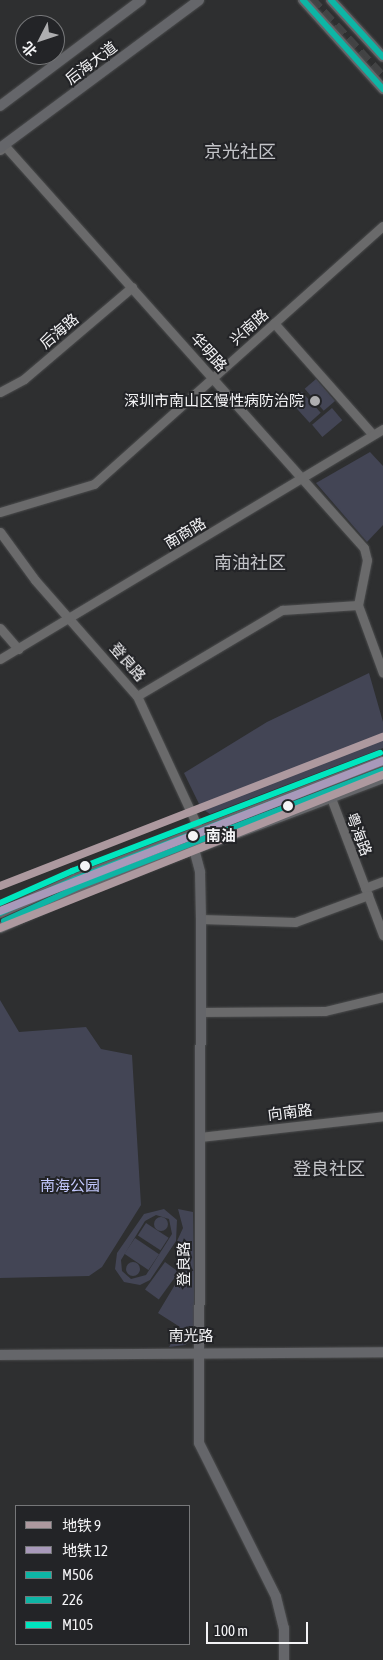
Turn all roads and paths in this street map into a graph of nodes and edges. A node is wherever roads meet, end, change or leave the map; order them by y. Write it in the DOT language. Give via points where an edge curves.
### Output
graph roads {
  1 [pos="141,0"];
  2 [pos="199,0"];
  3 [pos="303,0"];
  4 [pos="331,0"];
  5 [pos="383,57"];
  6 [pos="383,89"];
  7 [pos="0,106"];
  8 [pos="2,148"];
  9 [pos="383,226"];
  10 [pos="132,287"];
  11 [pos="274,324"];
  12 [pos="213,378"];
  13 [pos="0,392"];
  14 [pos="383,429"];
  15 [pos="373,435"];
  16 [pos="304,478"];
  17 [pos="0,512"];
  18 [pos="0,532"];
  19 [pos="358,605"];
  20 [pos="69,618"];
  21 [pos="0,628"];
  22 [pos="18,648"];
  23 [pos="0,659"];
  24 [pos="383,673"];
  25 [pos="137,696"];
  26 [pos="383,761"];
  27 [pos="383,778"];
  28 [pos="331,798"];
  29 [pos="200,832"];
  30 [pos="194,849"];
  31 [pos="383,881"];
  32 [pos="366,891"];
  33 [pos="0,914"];
  34 [pos="200,919"];
  35 [pos="0,928"];
  36 [pos="383,935"];
  37 [pos="383,997"];
  38 [pos="200,1012"];
  39 [pos="383,1116"];
  40 [pos="200,1137"];
  41 [pos="199,1351"];
  42 [pos="383,1352"];
  43 [pos="0,1355"];
  44 [pos="284,1660"];
  1 -- 7 [label="main road, 后海大道"];
  2 -- 8 [label="main road, 后海大道"];
  3 -- 6 [label="main road"];
  4 -- 5 [label="main road"];
  8 -- 10 [label="street, 华明路"];
  9 -- 11 [label="street, 兴南路"];
  10 -- 12 [label="street, 华明路"];
  10 -- 13 [label="street, 后海路" via="24,379"];
  11 -- 12 [label="street, 兴南路"];
  11 -- 15 [label="street"];
  12 -- 16 [label="street, 华明路"];
  12 -- 17 [label="street, 兴南路" via="94,484"];
  14 -- 15 [label="street, 南商路"];
  15 -- 16 [label="street, 南商路"];
  16 -- 19 [label="street, 华明路" via="366,554"];
  16 -- 20 [label="street, 南商路"];
  18 -- 20 [label="street, 登良路"];
  19 -- 24 [label="street, 华明路"];
  19 -- 25 [label="street" via="282,610"];
  20 -- 22 [label="street, 南商路"];
  20 -- 25 [label="street, 登良路"];
  21 -- 22 [label="street"];
  22 -- 23 [label="street, 南商路"];
  25 -- 29 [label="street, 登良路"];
  26 -- 29 [label="main road"];
  27 -- 28 [label="main road"];
  28 -- 30 [label="main road"];
  28 -- 32 [label="street, 粤海路"];
  29 -- 33 [label="main road"];
  30 -- 34 [label="main road, 登良路" via="200,872"];
  30 -- 35 [label="main road"];
  31 -- 32 [label="street"];
  32 -- 34 [label="street" via="295,922"];
  32 -- 36 [label="street, 粤海路"];
  34 -- 38 [label="main road, 登良路"];
  37 -- 38 [label="street" via="325,1011"];
  38 -- 40 [label="main road, 登良路"];
  39 -- 40 [label="street, 向南路"];
  40 -- 41 [label="main road, 登良路"];
  41 -- 42 [label="main road, 南光路"];
  41 -- 43 [label="main road, 南光路"];
  41 -- 44 [label="main road, 登良路" via="199,1442 276,1597 284,1628"];
}
